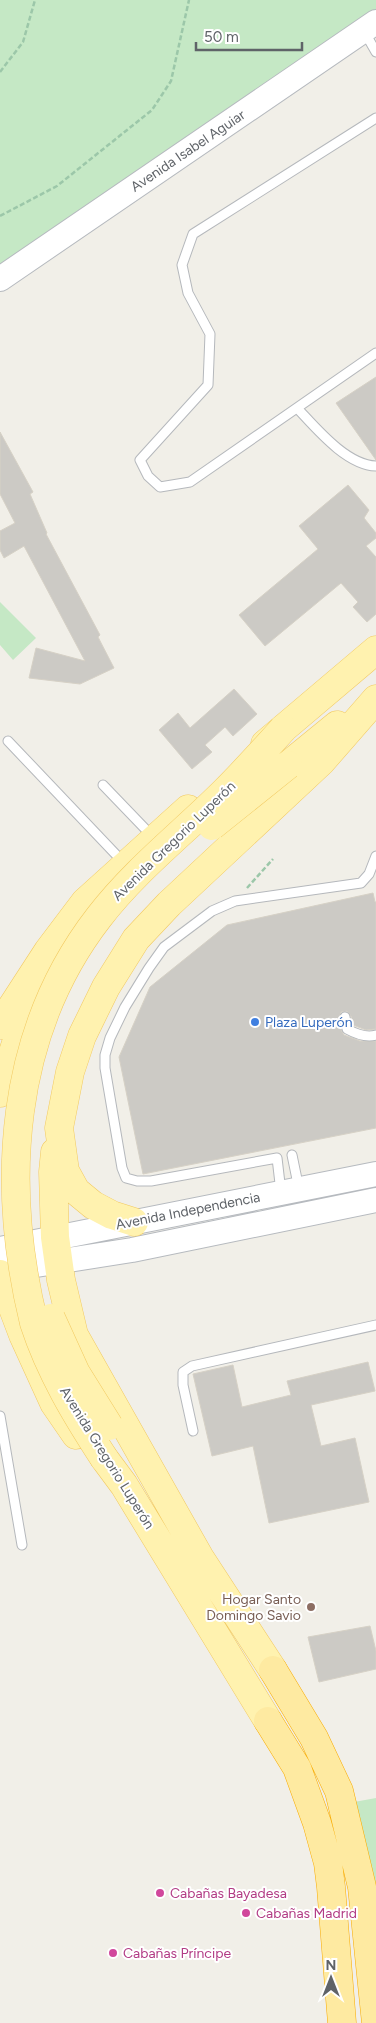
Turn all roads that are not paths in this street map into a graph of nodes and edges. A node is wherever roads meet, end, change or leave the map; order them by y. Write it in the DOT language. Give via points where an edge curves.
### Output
graph roads {
  1 [pos="373,25"];
  2 [pos="376,52"];
  3 [pos="376,118"];
  4 [pos="0,279"];
  5 [pos="376,353"];
  6 [pos="296,408"];
  7 [pos="376,466"];
  8 [pos="376,650"];
  9 [pos="376,694"];
  10 [pos="376,699"];
  11 [pos="283,729"];
  12 [pos="8,740"];
  13 [pos="103,785"];
  14 [pos="154,838"];
  15 [pos="376,856"];
  16 [pos="126,865"];
  17 [pos="48,951"];
  18 [pos="345,1017"];
  19 [pos="0,1025"];
  20 [pos="376,1035"];
  21 [pos="0,1093"];
  22 [pos="59,1128"];
  23 [pos="292,1155"];
  24 [pos="376,1174"];
  25 [pos="290,1191"];
  26 [pos="376,1200"];
  27 [pos="134,1222"];
  28 [pos="0,1249"];
  29 [pos="57,1249"];
  30 [pos="0,1273"];
  31 [pos="376,1325"];
  32 [pos="0,1416"];
  33 [pos="193,1431"];
  34 [pos="124,1485"];
  35 [pos="22,1545"];
  36 [pos="200,1558"];
  37 [pos="273,1670"];
  38 [pos="268,1721"];
  39 [pos="340,1888"];
  40 [pos="376,2022"];
  41 [pos="331,2023"];
  42 [pos="342,2023"];
  43 [pos="362,2023"];
  1 -- 2 [label="lane"];
  1 -- 4 [label="main road, Avenida Isabel Aguiar"];
  3 -- 6 [label="lane" via="193,234 182,265 188,293 210,334 208,385 140,460 148,476 160,487 190,482"];
  5 -- 6 [label="lane"];
  6 -- 7 [label="lane" via="337,450 368,466"];
  8 -- 11 [label="main road, Avenida Gregorio Luperón"];
  9 -- 36 [label="main road, Avenida Gregorio Luperón, bridge" via="212,826 135,899 77,977 55,1025 36,1086 26,1192 40,1286 76,1373 165,1518"];
  10 -- 22 [label="main road" via="321,762 136,939 106,987 82,1036 70,1072"];
  11 -- 14 [label="main road"];
  11 -- 34 [label="main road, Avenida Gregorio Luperón, bridge" via="226,791 121,889 98,918 70,958 52,992 25,1060 17,1095 10,1186 24,1288 34,1324 74,1412"];
  12 -- 16 [label="lane"];
  13 -- 14 [label="lane"];
  14 -- 16 [label="main road"];
  15 -- 25 [label="lane" via="369,874 361,883 235,901 212,911 164,947 125,1007 105,1055 126,1178 137,1182 151,1181 276,1158"];
  16 -- 17 [label="main road" via="84,902"];
  17 -- 19 [label="main road"];
  17 -- 21 [label="main road" via="21,1022"];
  18 -- 20 [label="lane" via="347,1029 356,1034"];
  22 -- 27 [label="main road" via="64,1171 76,1191 93,1205"];
  22 -- 29 [label="main road" via="53,1172"];
  23 -- 25 [label="lane"];
  24 -- 25 [label="main road, Avenida Independencia"];
  25 -- 27 [label="main road, Avenida Independencia"];
  26 -- 29 [label="main road, Avenida Independencia" via="149,1247"];
  27 -- 29 [label="main road, Avenida Independencia"];
  28 -- 29 [label="main road, Avenida Independencia"];
  29 -- 30 [label="main road, Avenida Independencia"];
  29 -- 36 [label="main road" via="74,1335"];
  30 -- 34 [label="main road" via="23,1335 54,1403 81,1443"];
  31 -- 33 [label="lane" via="192,1366 183,1372 183,1385"];
  32 -- 35 [label="lane"];
  34 -- 38 [label="main road, Avenida Gregorio Luperón"];
  36 -- 37 [label="main road, Avenida Gregorio Luperón"];
  37 -- 39 [label="highway" via="322,1776 345,1862"];
  37 -- 40 [label="highway" via="314,1738 339,1791 362,1887"];
  38 -- 39 [label="highway" via="297,1768 328,1863"];
  38 -- 41 [label="highway" via="307,1838 322,1926"];
  39 -- 42 [label="highway"];
  39 -- 43 [label="highway" via="356,1941"];
}
